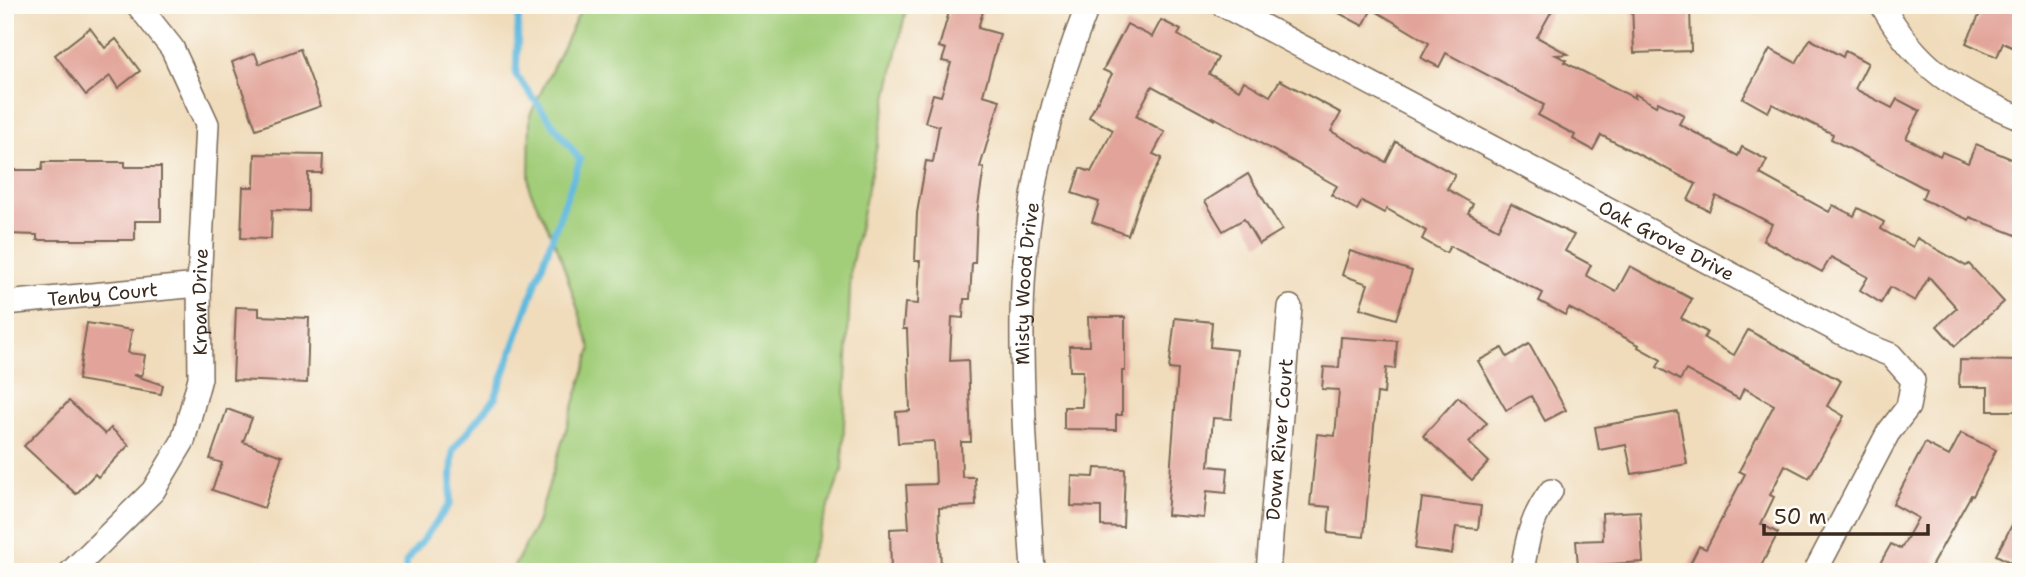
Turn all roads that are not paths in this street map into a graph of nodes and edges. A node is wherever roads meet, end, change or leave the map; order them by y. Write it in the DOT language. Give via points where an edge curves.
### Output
graph roads {
  1 [pos="138,5"];
  2 [pos="1088,5"];
  3 [pos="1223,5"];
  4 [pos="1882,5"];
  5 [pos="2021,118"];
  6 [pos="199,285"];
  7 [pos="5,303"];
  8 [pos="1290,307"];
  9 [pos="1551,491"];
  10 [pos="71,572"];
  11 [pos="1033,572"];
  12 [pos="1268,572"];
  13 [pos="1522,572"];
  14 [pos="1815,572"];
  1 -- 6 [label="street, Krpan Drive" via="172,48 206,124"];
  2 -- 11 [label="street, Misty Wood Drive" via="1048,128 1027,249 1022,379"];
  3 -- 14 [label="street, Oak Grove Drive" via="1891,355 1913,380 1908,407 1888,433"];
  4 -- 5 [label="street" via="1913,52 1933,71 1960,90"];
  6 -- 7 [label="street, Tenby Court"];
  6 -- 10 [label="street, Krpan Drive" via="200,377 183,440 153,491"];
  8 -- 12 [label="street, Down River Court"];
  9 -- 13 [label="street" via="1528,532"];
}
